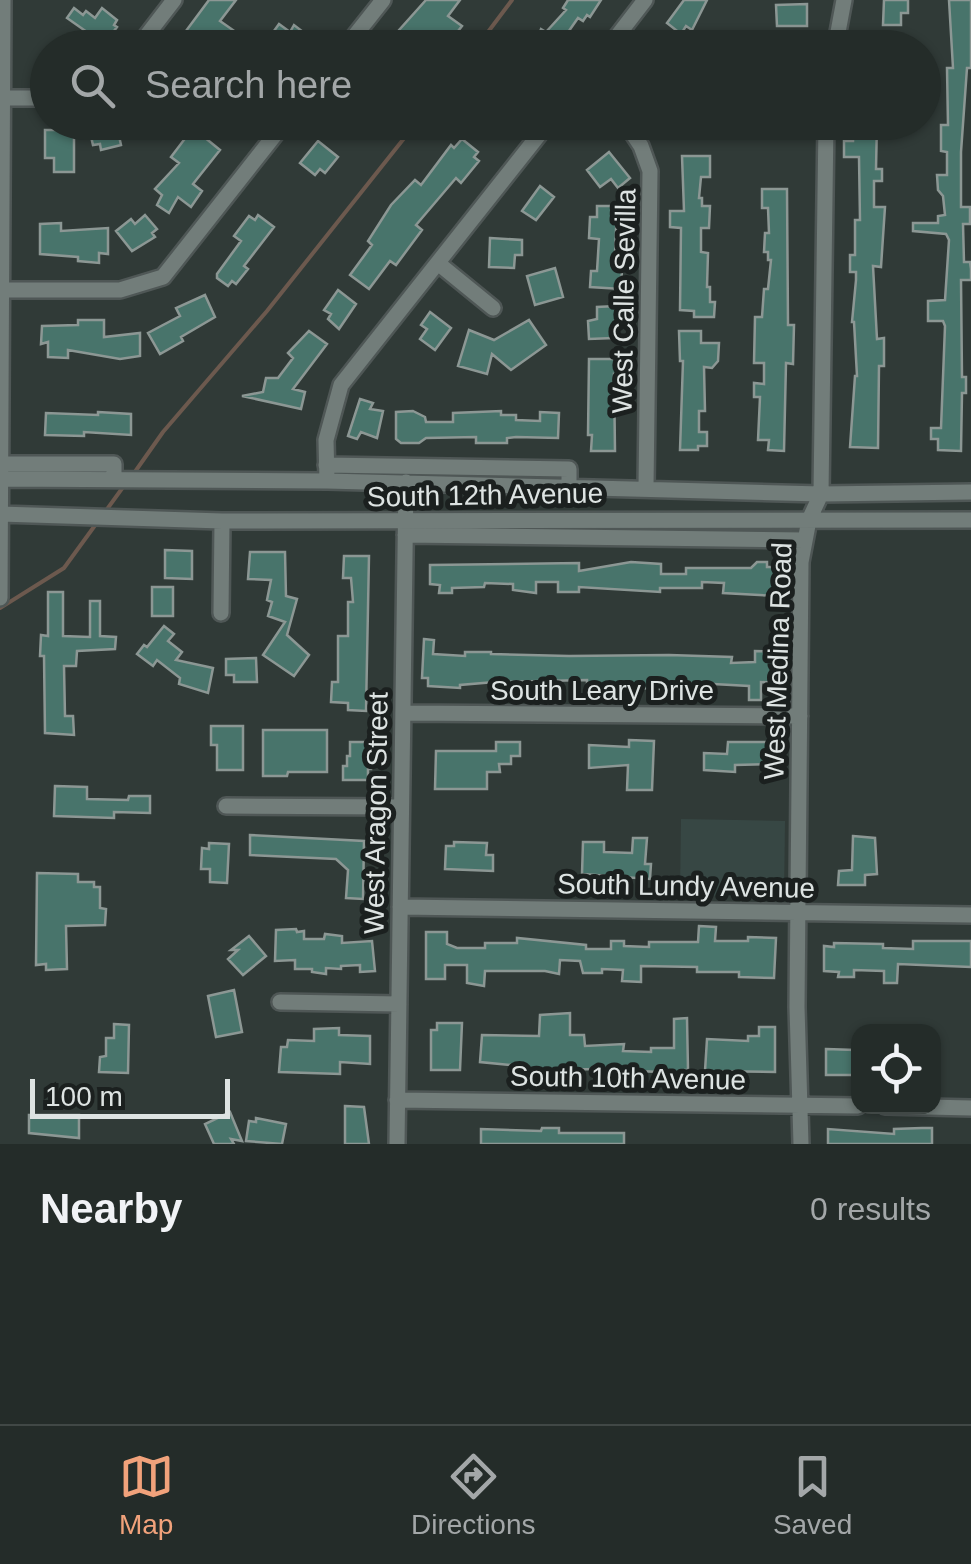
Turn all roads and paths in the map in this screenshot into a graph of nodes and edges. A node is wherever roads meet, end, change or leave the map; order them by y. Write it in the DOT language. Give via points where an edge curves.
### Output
graph roads {
  1 [pos="2,0"];
  2 [pos="174,0"];
  3 [pos="383,0"];
  4 [pos="645,0"];
  5 [pos="844,0"];
  6 [pos="150,30"];
  7 [pos="359,30"];
  8 [pos="622,30"];
  9 [pos="838,30"];
  10 [pos="1,98"];
  11 [pos="30,98"];
  12 [pos="272,140"];
  13 [pos="534,140"];
  14 [pos="637,140"];
  15 [pos="826,140"];
  16 [pos="439,264"];
  17 [pos="0,290"];
  18 [pos="493,308"];
  19 [pos="1,472"];
  20 [pos="326,473"];
  21 [pos="406,482"];
  22 [pos="569,485"];
  23 [pos="646,487"];
  24 [pos="971,492"];
  25 [pos="821,494"];
  26 [pos="1,514"];
  27 [pos="809,520"];
  28 [pos="971,520"];
  29 [pos="222,521"];
  30 [pos="405,528"];
  31 [pos="804,540"];
  32 [pos="0,598"];
  33 [pos="220,613"];
  34 [pos="403,713"];
  35 [pos="800,716"];
  36 [pos="226,806"];
  37 [pos="402,807"];
  38 [pos="400,907"];
  39 [pos="798,913"];
  40 [pos="971,915"];
  41 [pos="280,1002"];
  42 [pos="399,1004"];
  43 [pos="398,1100"];
  44 [pos="802,1106"];
  45 [pos="851,1106"];
  46 [pos="941,1107"];
  47 [pos="971,1108"];
  48 [pos="397,1144"];
  49 [pos="801,1144"];
  1 -- 10 [label="street"];
  2 -- 6 [label="street"];
  3 -- 7 [label="street"];
  4 -- 8 [label="street"];
  5 -- 9 [label="street"];
  10 -- 11 [label="street"];
  10 -- 17 [label="street"];
  12 -- 17 [label="street" via="163,277 120,290"];
  13 -- 16 [label="street"];
  14 -- 23 [label="street, West Calle Sevilla" via="650,171"];
  15 -- 25 [label="street, West Medina Road"];
  16 -- 18 [label="street"];
  16 -- 20 [label="street" via="341,385 326,440"];
  17 -- 19 [label="street"];
  19 -- 20 [label="street, South 12th Avenue" via="114,464 115,478"];
  19 -- 26 [label="street"];
  20 -- 21 [label="street, South 12th Avenue"];
  20 -- 22 [label="street, South 12th Avenue" via="569,470"];
  21 -- 22 [label="street, South 12th Avenue"];
  21 -- 30 [label="street, West Aragon Street"];
  22 -- 23 [label="street, South 12th Avenue"];
  23 -- 25 [label="street, South 12th Avenue"];
  24 -- 25 [label="street, South 12th Avenue"];
  25 -- 27 [label="street, West Medina Road"];
  26 -- 29 [label="street, South 12th Avenue"];
  26 -- 32 [label="street"];
  27 -- 28 [label="street, South 12th Avenue"];
  27 -- 30 [label="street, South 12th Avenue" via="592,518"];
  27 -- 31 [label="street, West Medina Road"];
  29 -- 30 [label="street, South 12th Avenue"];
  29 -- 33 [label="street"];
  30 -- 31 [label="street, South 12th Avenue"];
  30 -- 34 [label="street, West Aragon Street"];
  31 -- 35 [label="street, West Medina Road"];
  34 -- 35 [label="street, South Leary Drive"];
  34 -- 37 [label="street, West Aragon Street"];
  35 -- 39 [label="street, West Medina Road"];
  36 -- 37 [label="street"];
  37 -- 38 [label="street, West Aragon Street"];
  38 -- 39 [label="street, South Lundy Avenue"];
  38 -- 42 [label="street, West Aragon Street"];
  39 -- 40 [label="street, South Lundy Avenue"];
  39 -- 44 [label="street, West Medina Road"];
  41 -- 42 [label="street"];
  42 -- 43 [label="street, West Aragon Street"];
  43 -- 44 [label="street, South 10th Avenue"];
  43 -- 48 [label="street, West Aragon Street"];
  44 -- 45 [label="street, South 10th Avenue"];
  44 -- 49 [label="street, West Medina Road"];
  46 -- 47 [label="street"];
}
